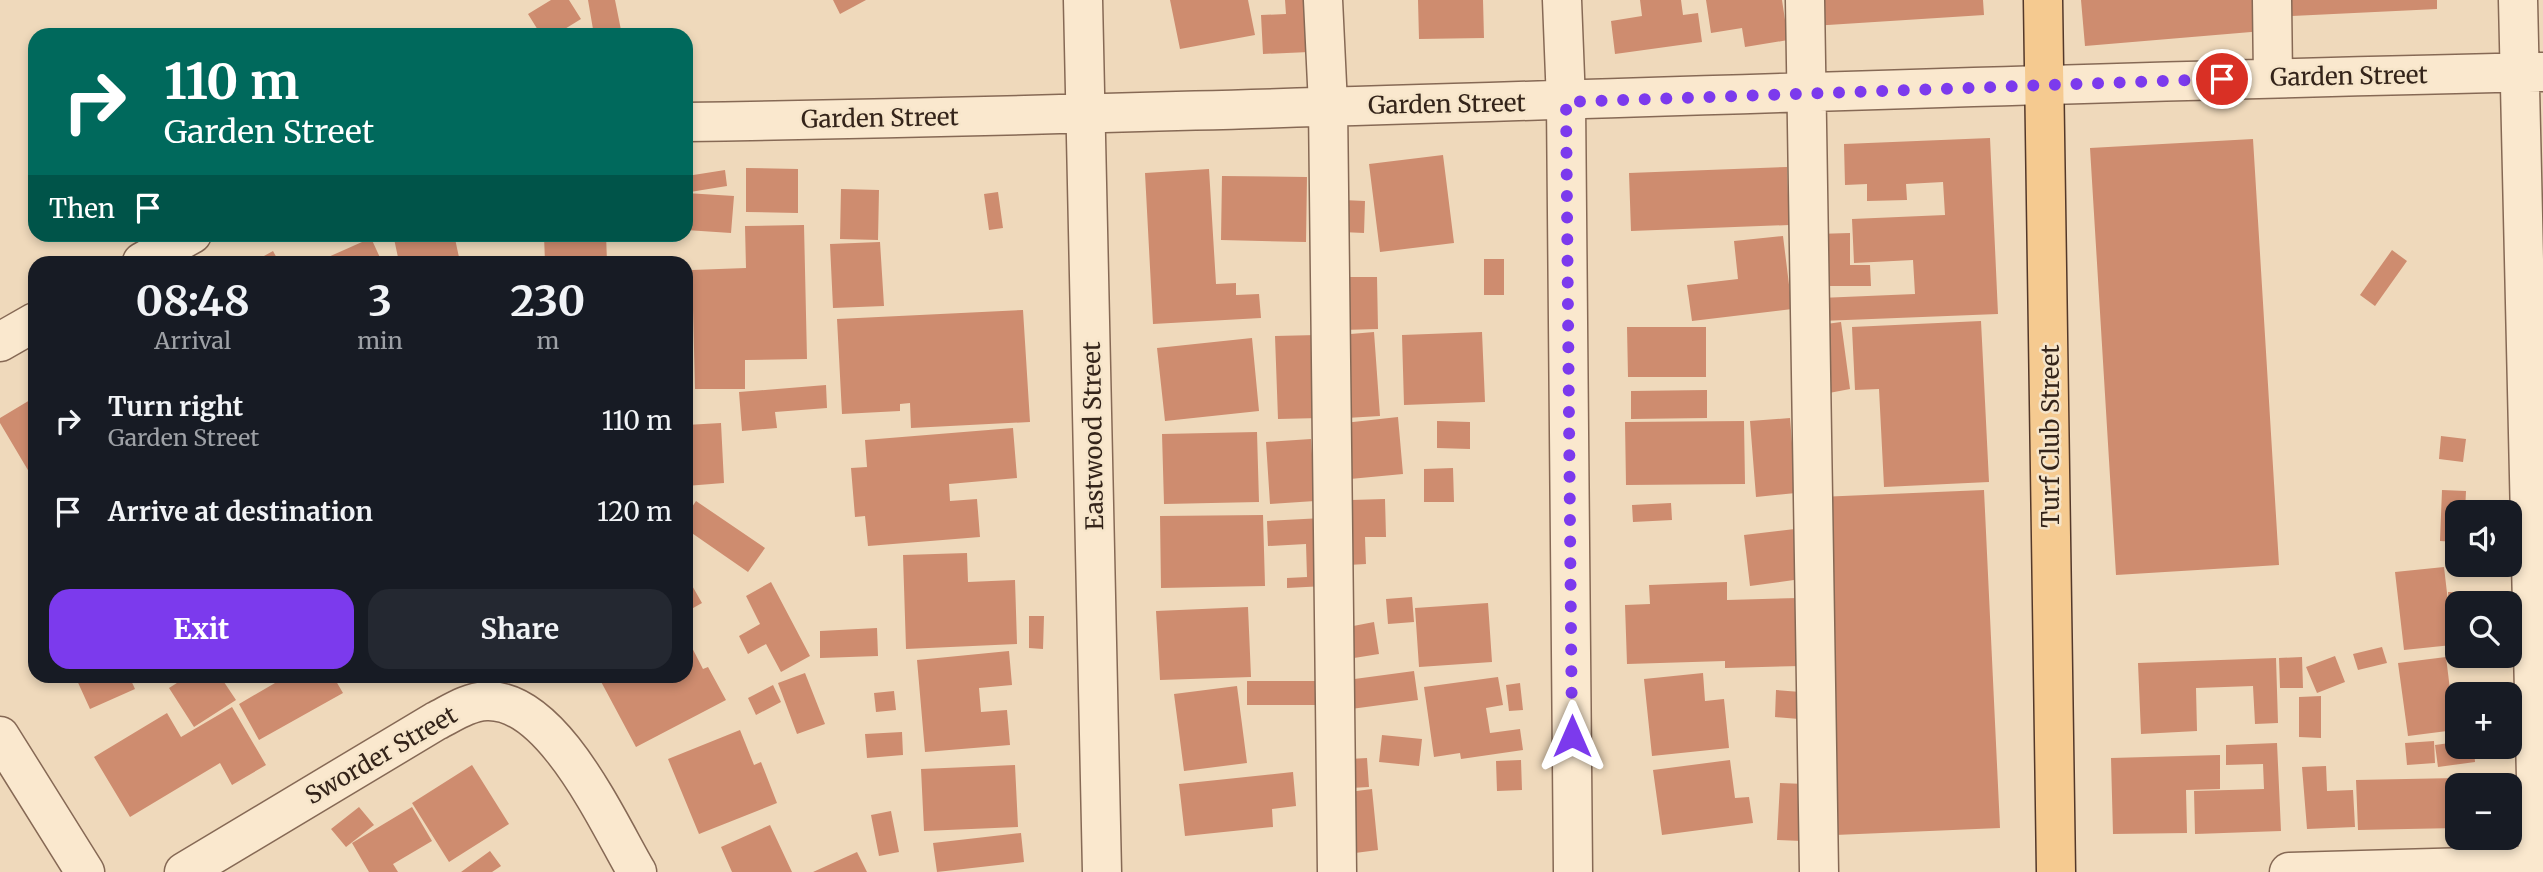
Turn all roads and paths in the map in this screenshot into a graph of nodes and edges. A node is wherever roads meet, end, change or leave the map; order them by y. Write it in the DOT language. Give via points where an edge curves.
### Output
graph roads {
  1 [pos="1083,0"];
  2 [pos="1323,0"];
  3 [pos="1562,0"];
  4 [pos="1805,0"];
  5 [pos="2043,0"];
  6 [pos="2272,0"];
  7 [pos="2518,0"];
  8 [pos="2532,72"];
  9 [pos="2273,78"];
  10 [pos="2046,83"];
  11 [pos="1809,94"];
  12 [pos="1566,102"];
  13 [pos="1328,105"];
  14 [pos="1086,115"];
  15 [pos="693,122"];
  16 [pos="178,242"];
  17 [pos="153,256"];
  18 [pos="28,326"];
  19 [pos="0,342"];
  20 [pos="0,736"];
  21 [pos="2541,865"];
  22 [pos="85,872"];
  23 [pos="184,872"];
  24 [pos="637,872"];
  25 [pos="1102,872"];
  26 [pos="1337,872"];
  27 [pos="1573,872"];
  28 [pos="1819,872"];
  29 [pos="2056,872"];
  30 [pos="2289,872"];
  1 -- 14 [label="street, Eastwood Street"];
  2 -- 13 [label="street"];
  3 -- 12 [label="street"];
  4 -- 11 [label="street"];
  5 -- 10 [label="main road, Turf Club Street"];
  6 -- 9 [label="street"];
  7 -- 8 [label="street"];
  8 -- 9 [label="street, Garden Street"];
  8 -- 21 [label="street"];
  9 -- 10 [label="street, Garden Street"];
  10 -- 11 [label="street, Garden Street"];
  10 -- 29 [label="main road, Turf Club Street"];
  11 -- 12 [label="street, Garden Street"];
  11 -- 28 [label="street"];
  12 -- 13 [label="street, Garden Street"];
  12 -- 27 [label="street"];
  13 -- 14 [label="street, Garden Street"];
  13 -- 26 [label="street"];
  14 -- 15 [label="street, Garden Street"];
  14 -- 25 [label="street, Eastwood Street"];
  16 -- 17 [label="street"];
  18 -- 19 [label="street"];
  20 -- 22 [label="street"];
  21 -- 30 [label="street"];
  23 -- 24 [label="street, Sworder Street" via="425,727 463,707 487,701 520,711 552,736"];
}
